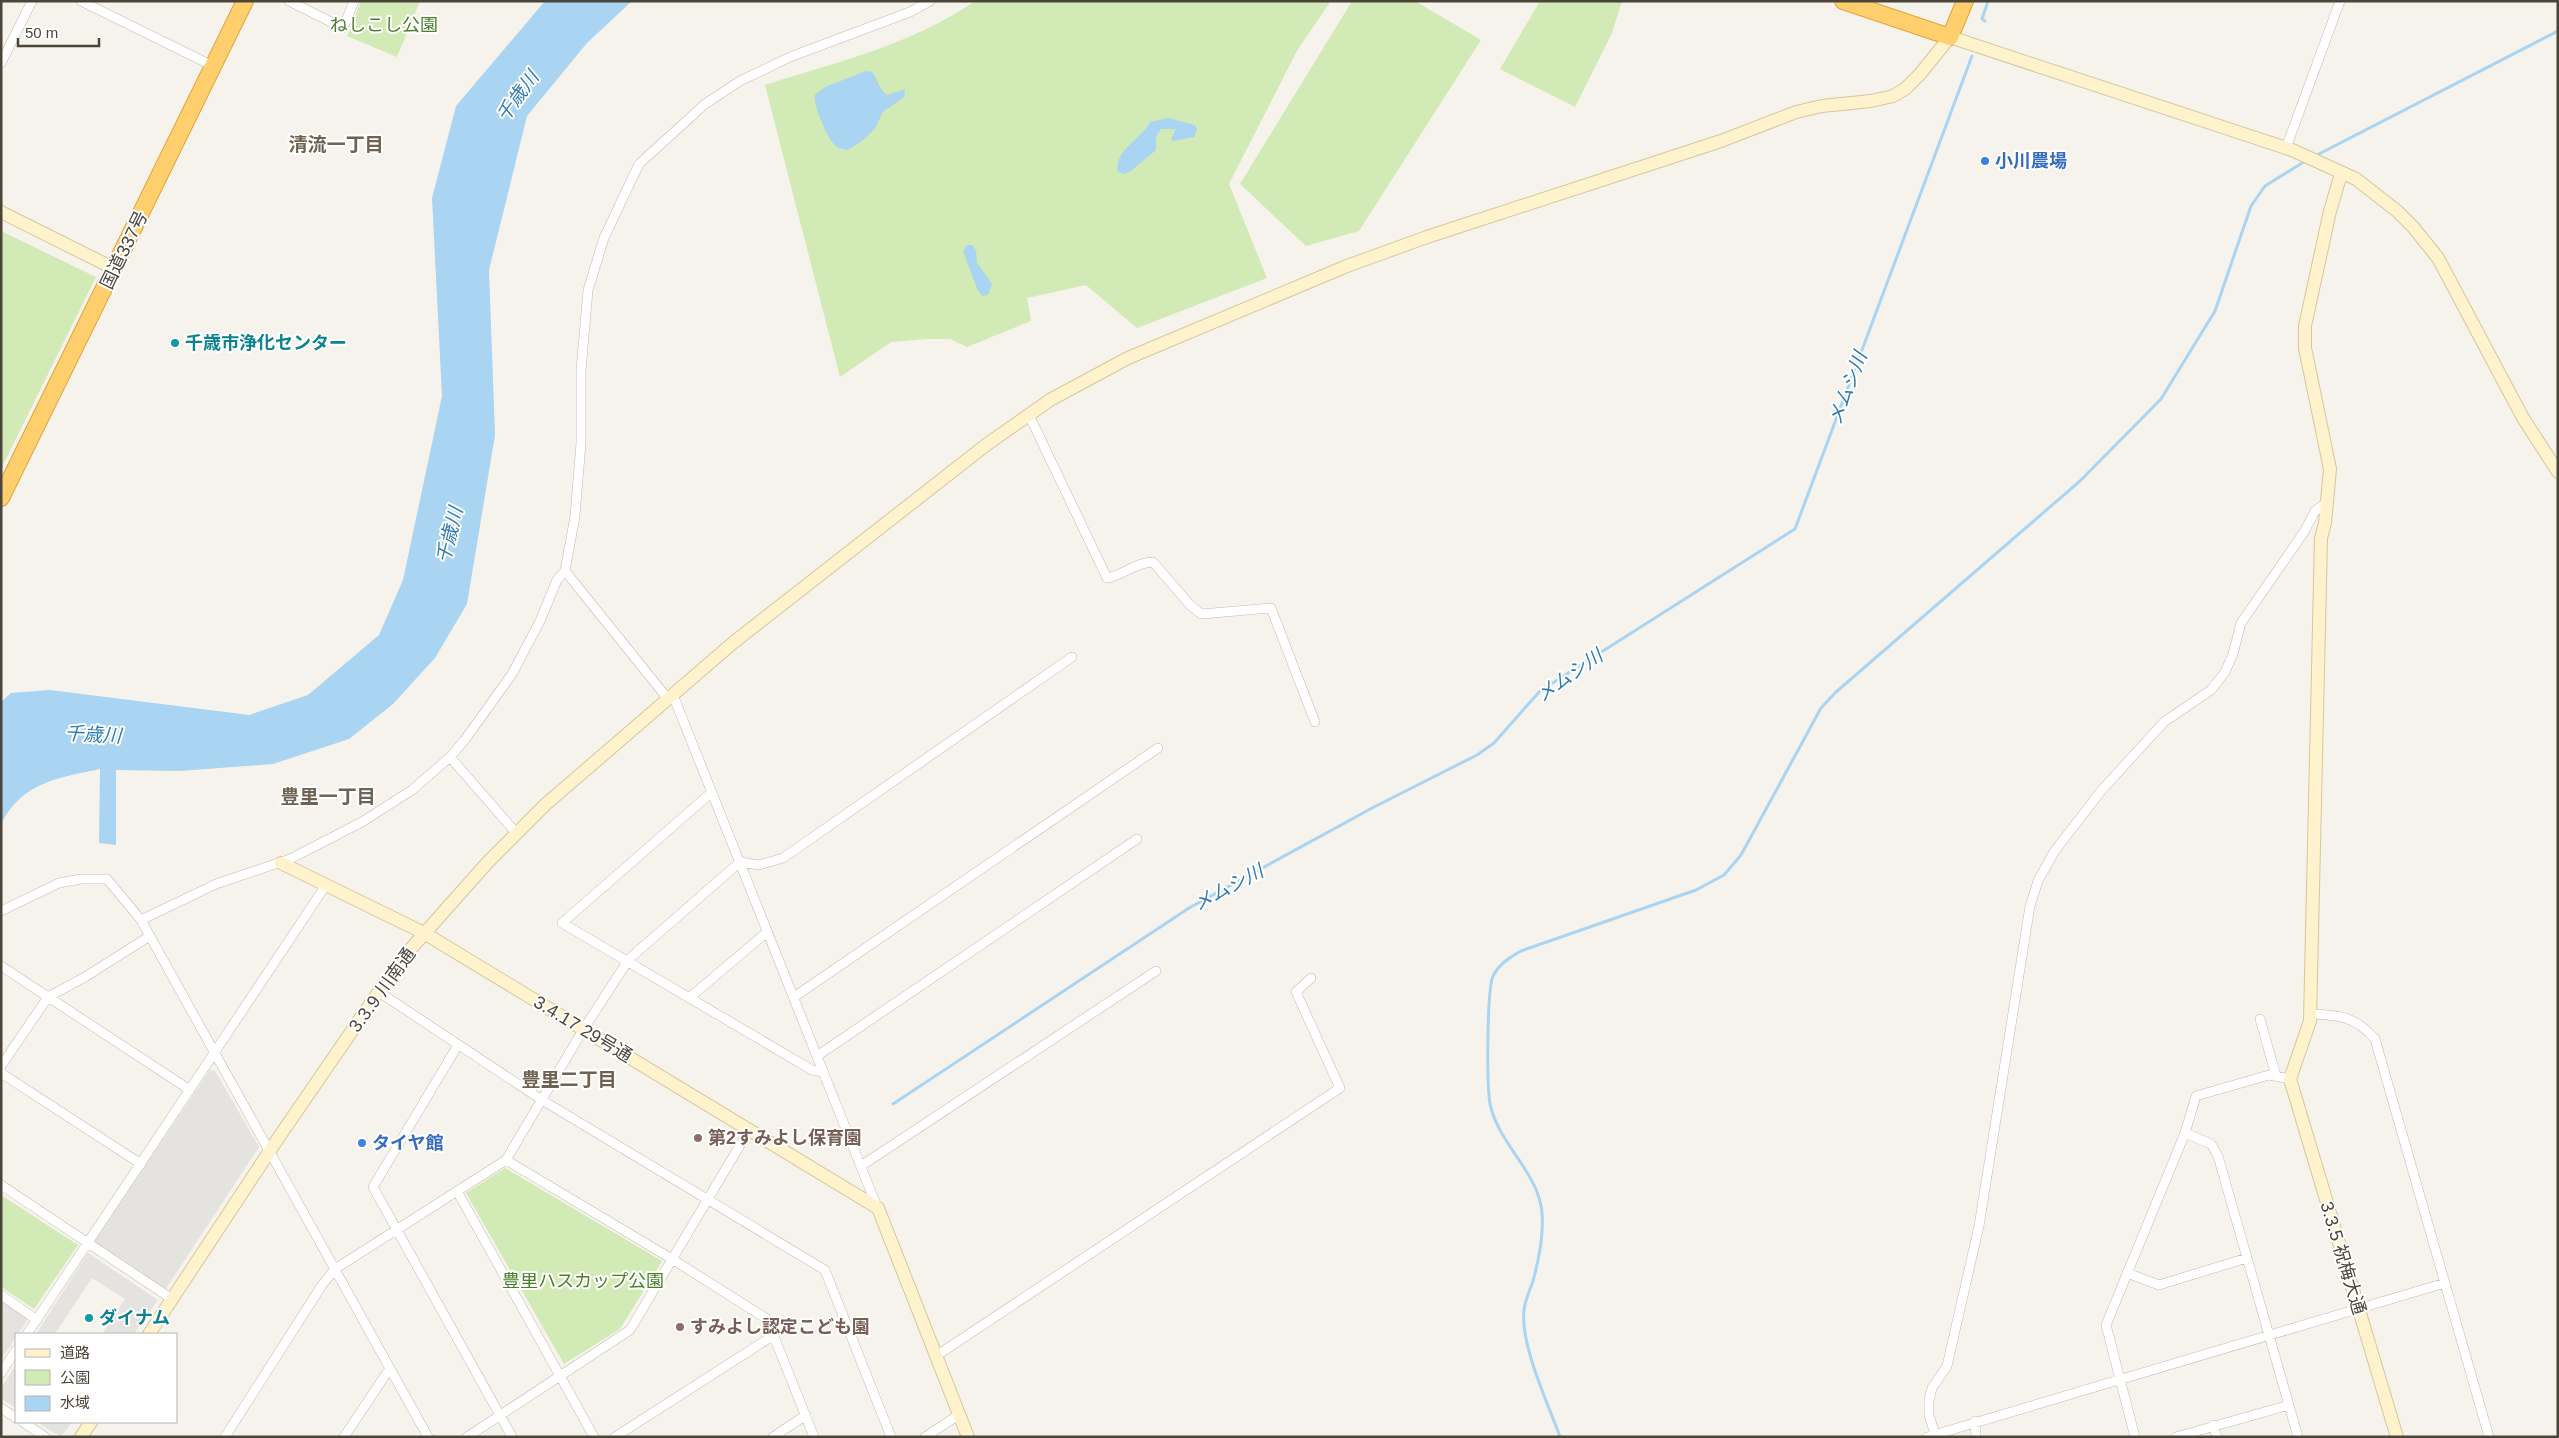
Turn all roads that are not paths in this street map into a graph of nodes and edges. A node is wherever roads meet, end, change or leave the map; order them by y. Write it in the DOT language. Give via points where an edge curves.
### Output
graph roads {
  1 [pos="32,1"];
  2 [pos="81,1"];
  3 [pos="245,1"];
  4 [pos="289,1"];
  5 [pos="354,1"];
  6 [pos="930,1"];
  7 [pos="1843,1"];
  8 [pos="1965,1"];
  9 [pos="2340,1"];
  10 [pos="1950,37"];
  11 [pos="1,63"];
  12 [pos="213,66"];
  13 [pos="2290,150"];
  14 [pos="2339,171"];
  15 [pos="1,212"];
  16 [pos="115,269"];
  17 [pos="1029,415"];
  18 [pos="2558,472"];
  19 [pos="1,498"];
  20 [pos="2326,503"];
  21 [pos="565,571"];
  22 [pos="1072,657"];
  23 [pos="670,697"];
  24 [pos="1314,722"];
  25 [pos="1158,748"];
  26 [pos="450,757"];
  27 [pos="712,792"];
  28 [pos="517,834"];
  29 [pos="1137,839"];
  30 [pos="740,862"];
  31 [pos="281,863"];
  32 [pos="326,885"];
  33 [pos="1,911"];
  34 [pos="141,920"];
  35 [pos="767,932"];
  36 [pos="424,933"];
  37 [pos="150,936"];
  38 [pos="627,962"];
  39 [pos="1,966"];
  40 [pos="1156,971"];
  41 [pos="1310,978"];
  42 [pos="379,992"];
  43 [pos="48,997"];
  44 [pos="794,997"];
  45 [pos="689,998"];
  46 [pos="2310,1014"];
  47 [pos="2260,1019"];
  48 [pos="583,1030"];
  49 [pos="458,1045"];
  50 [pos="215,1053"];
  51 [pos="817,1056"];
  52 [pos="1,1066"];
  53 [pos="823,1072"];
  54 [pos="1,1073"];
  55 [pos="2276,1076"];
  56 [pos="2290,1079"];
  57 [pos="190,1090"];
  58 [pos="542,1100"];
  59 [pos="748,1130"];
  60 [pos="2185,1133"];
  61 [pos="270,1151"];
  62 [pos="506,1160"];
  63 [pos="141,1164"];
  64 [pos="861,1166"];
  65 [pos="1,1185"];
  66 [pos="457,1191"];
  67 [pos="708,1199"];
  68 [pos="878,1208"];
  69 [pos="397,1230"];
  70 [pos="88,1244"];
  71 [pos="2247,1258"];
  72 [pos="672,1259"];
  73 [pos="335,1269"];
  74 [pos="2127,1273"];
  75 [pos="2445,1283"];
  76 [pos="1,1295"];
  77 [pos="172,1299"];
  78 [pos="2359,1310"];
  79 [pos="37,1320"];
  80 [pos="28,1333"];
  81 [pos="150,1333"];
  82 [pos="774,1335"];
  83 [pos="2269,1336"];
  84 [pos="15,1352"];
  85 [pos="936,1356"];
  86 [pos="390,1368"];
  87 [pos="1,1373"];
  88 [pos="560,1376"];
  89 [pos="2119,1380"];
  90 [pos="2289,1405"];
  91 [pos="1,1408"];
  92 [pos="960,1414"];
  93 [pos="500,1415"];
  94 [pos="806,1415"];
  95 [pos="15,1417"];
  96 [pos="1975,1421"];
  97 [pos="24,1423"];
  98 [pos="90,1423"];
  99 [pos="2213,1425"];
  100 [pos="1931,1435"];
  101 [pos="45,1437"];
  102 [pos="81,1437"];
  103 [pos="225,1437"];
  104 [pos="344,1437"];
  105 [pos="428,1437"];
  106 [pos="467,1437"];
  107 [pos="512,1437"];
  108 [pos="594,1437"];
  109 [pos="616,1437"];
  110 [pos="773,1437"];
  111 [pos="814,1437"];
  112 [pos="891,1437"];
  113 [pos="925,1437"];
  114 [pos="968,1437"];
  115 [pos="1976,1437"];
  116 [pos="2135,1437"];
  117 [pos="2176,1437"];
  118 [pos="2217,1437"];
  119 [pos="2298,1437"];
  120 [pos="2397,1437"];
  121 [pos="2489,1437"];
  1 -- 11 [label="street"];
  2 -- 12 [label="street"];
  3 -- 12 [label="highway, 国道337号"];
  4 -- 5 [label="street" via="343,28"];
  6 -- 21 [label="street" via="910,12 790,57 740,81 706,104 639,164 604,238 588,290 581,370 581,443 575,516"];
  7 -- 10 [label="highway"];
  8 -- 10 [label="highway"];
  9 -- 13 [label="street"];
  10 -- 13 [label="street"];
  10 -- 17 [label="street, 3.3.9 川南通" via="1920,74 1893,96 1796,112 1721,141 1394,249 1128,358"];
  12 -- 16 [label="highway, 国道337号"];
  13 -- 14 [label="street"];
  14 -- 18 [label="street" via="2356,179 2397,211 2438,258 2523,418"];
  14 -- 20 [label="street" via="2305,326 2305,348 2330,469"];
  15 -- 16 [label="street"];
  16 -- 19 [label="highway, 国道337号"];
  17 -- 23 [label="street, 3.3.9 川南通" via="734,642"];
  17 -- 24 [label="street" via="1107,578 1145,562 1153,562 1201,614 1271,608"];
  20 -- 46 [label="street" via="2321,538"];
  20 -- 100 [label="street" via="2315,511 2246,616 2225,672 2211,690 2171,717 2102,791 2054,852 2038,881 2030,906 1979,1226 1947,1366 1935,1382 1929,1401"];
  21 -- 23 [label="street"];
  21 -- 26 [label="street" via="557,580 512,674 484,716"];
  22 -- 30 [label="street" via="783,858 759,865"];
  23 -- 27 [label="street"];
  23 -- 28 [label="street, 3.3.9 川南通" via="546,804"];
  25 -- 44 [label="street"];
  26 -- 28 [label="street"];
  26 -- 31 [label="street" via="412,790 362,822"];
  27 -- 30 [label="street"];
  27 -- 38 [label="street" via="562,923"];
  28 -- 36 [label="street, 3.3.9 川南通"];
  29 -- 51 [label="street"];
  30 -- 35 [label="street"];
  30 -- 38 [label="street"];
  31 -- 32 [label="street, 3.4.17 29号通"];
  31 -- 34 [label="street" via="216,884"];
  32 -- 36 [label="street, 3.4.17 29号通"];
  32 -- 50 [label="street"];
  33 -- 34 [label="street" via="58,882 107,879"];
  34 -- 37 [label="street"];
  35 -- 44 [label="street"];
  35 -- 45 [label="street"];
  36 -- 42 [label="street, 3.3.9 川南通"];
  36 -- 48 [label="street, 3.4.17 29号通"];
  37 -- 43 [label="street"];
  37 -- 50 [label="street"];
  38 -- 45 [label="street"];
  38 -- 48 [label="street"];
  39 -- 43 [label="street"];
  40 -- 64 [label="street"];
  41 -- 85 [label="street" via="1296,992 1340,1088"];
  42 -- 49 [label="street"];
  42 -- 61 [label="street, 3.3.9 川南通"];
  43 -- 52 [label="street"];
  43 -- 57 [label="street"];
  44 -- 51 [label="street"];
  45 -- 53 [label="street" via="812,1070"];
  46 -- 56 [label="street"];
  46 -- 75 [label="street" via="2358,1022 2374,1039"];
  47 -- 55 [label="street"];
  48 -- 58 [label="street"];
  48 -- 59 [label="street, 3.4.17 29号通"];
  49 -- 58 [label="street"];
  49 -- 69 [label="street" via="373,1186"];
  50 -- 57 [label="street"];
  50 -- 61 [label="street"];
  51 -- 53 [label="street"];
  53 -- 64 [label="street"];
  54 -- 63 [label="street"];
  55 -- 56 [label="street"];
  55 -- 60 [label="street" via="2269,1075 2196,1096"];
  56 -- 78 [label="street, 3.3.5 祝梅大通"];
  57 -- 63 [label="street"];
  58 -- 62 [label="street"];
  58 -- 67 [label="street"];
  59 -- 67 [label="street"];
  59 -- 68 [label="street, 3.4.17 29号通"];
  60 -- 71 [label="street" via="2211,1144 2218,1156"];
  60 -- 74 [label="street"];
  61 -- 73 [label="street"];
  61 -- 77 [label="street, 3.3.9 川南通"];
  62 -- 66 [label="street"];
  62 -- 72 [label="street"];
  63 -- 70 [label="street"];
  64 -- 68 [label="street"];
  65 -- 70 [label="street"];
  66 -- 69 [label="street"];
  66 -- 88 [label="street"];
  67 -- 72 [label="street"];
  67 -- 112 [label="street" via="825,1270"];
  68 -- 85 [label="street"];
  69 -- 73 [label="street"];
  69 -- 93 [label="street"];
  70 -- 77 [label="street"];
  70 -- 79 [label="street"];
  71 -- 74 [label="street" via="2159,1285"];
  71 -- 83 [label="street"];
  72 -- 82 [label="street" via="767,1319"];
  72 -- 88 [label="street" via="630,1330"];
  73 -- 86 [label="street"];
  73 -- 103 [label="street"];
  74 -- 89 [label="street" via="2106,1325"];
  75 -- 78 [label="street"];
  75 -- 121 [label="street"];
  76 -- 79 [label="street"];
  77 -- 81 [label="street, 3.3.9 川南通"];
  78 -- 83 [label="street"];
  78 -- 120 [label="street, 3.3.5 祝梅大通"];
  79 -- 80 [label="street"];
  82 -- 94 [label="street"];
  82 -- 109 [label="street"];
  83 -- 89 [label="street"];
  83 -- 90 [label="street"];
  84 -- 87 [label="street"];
  85 -- 92 [label="street"];
  86 -- 104 [label="street"];
  86 -- 105 [label="street"];
  88 -- 93 [label="street"];
  88 -- 108 [label="street"];
  89 -- 96 [label="street"];
  89 -- 116 [label="street"];
  90 -- 99 [label="street"];
  90 -- 119 [label="street"];
  91 -- 95 [label="street"];
  92 -- 113 [label="street"];
  92 -- 114 [label="street"];
  93 -- 106 [label="street"];
  93 -- 107 [label="street"];
  94 -- 110 [label="street"];
  94 -- 111 [label="street"];
  96 -- 100 [label="street"];
  96 -- 115 [label="street"];
  97 -- 101 [label="street"];
  98 -- 102 [label="street"];
  99 -- 117 [label="street"];
  99 -- 118 [label="street"];
}
